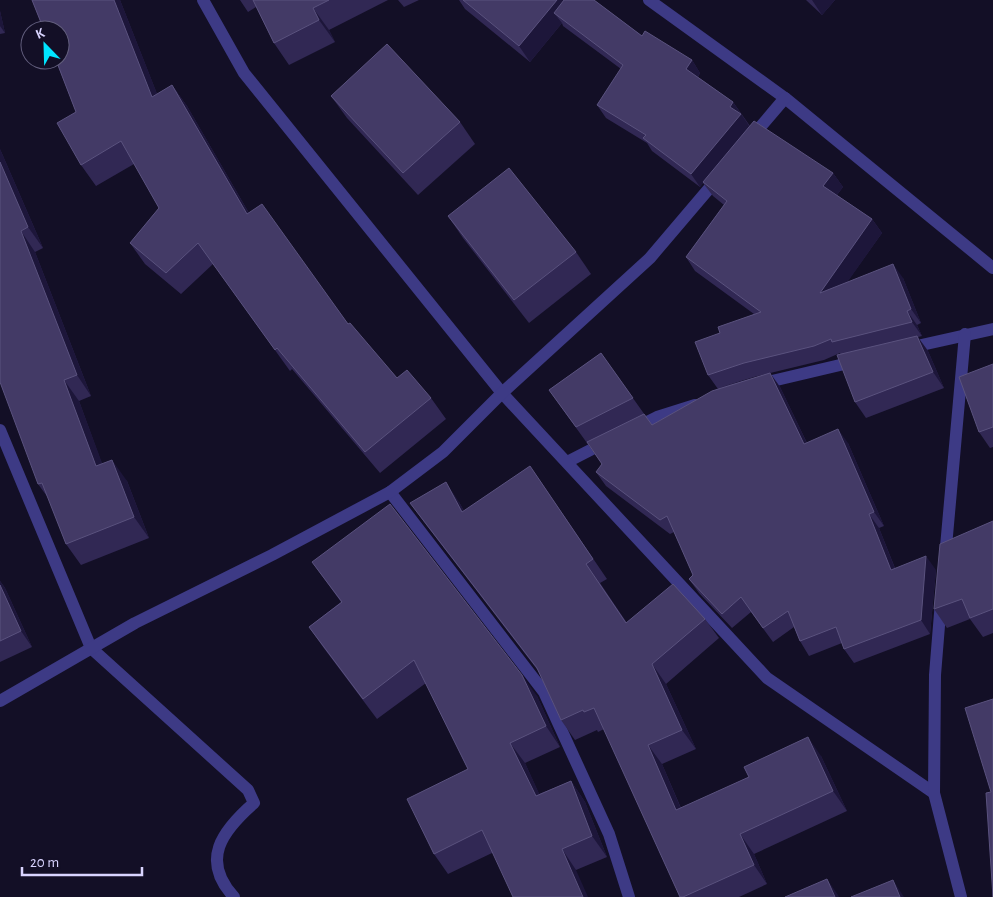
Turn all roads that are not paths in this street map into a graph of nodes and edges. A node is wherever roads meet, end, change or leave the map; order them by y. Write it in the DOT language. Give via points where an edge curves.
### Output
graph roads {
  1 [pos="203,0"];
  2 [pos="649,0"];
  3 [pos="785,98"];
  4 [pos="740,152"];
  5 [pos="727,167"];
  6 [pos="993,268"];
  7 [pos="993,329"];
  8 [pos="965,334"];
  9 [pos="899,350"];
  10 [pos="870,357"];
  11 [pos="747,388"];
  12 [pos="502,393"];
  13 [pos="711,400"];
  14 [pos="0,430"];
  15 [pos="567,462"];
  16 [pos="390,492"];
  17 [pos="944,568"];
  18 [pos="943,587"];
  19 [pos="91,648"];
  20 [pos="0,701"];
  21 [pos="934,793"];
  22 [pos="234,897"];
  23 [pos="629,897"];
  24 [pos="961,897"];
  1 -- 12 [label="street" via="244,73"];
  2 -- 3 [label="street"];
  3 -- 4 [label="street"];
  3 -- 6 [label="street"];
  5 -- 12 [label="street" via="650,258"];
  7 -- 8 [label="street"];
  8 -- 9 [label="street"];
  8 -- 17 [label="street"];
  10 -- 11 [label="street"];
  12 -- 15 [label="street"];
  12 -- 16 [label="street" via="443,452"];
  13 -- 15 [label="street" via="656,417"];
  14 -- 19 [label="street"];
  15 -- 21 [label="street" via="767,678"];
  16 -- 19 [label="street"];
  16 -- 23 [label="street" via="544,692 610,834"];
  18 -- 21 [label="street" via="935,675"];
  19 -- 20 [label="street"];
  19 -- 22 [label="street" via="248,790 254,804 223,835 217,852 216,870"];
  21 -- 24 [label="street"];
}
